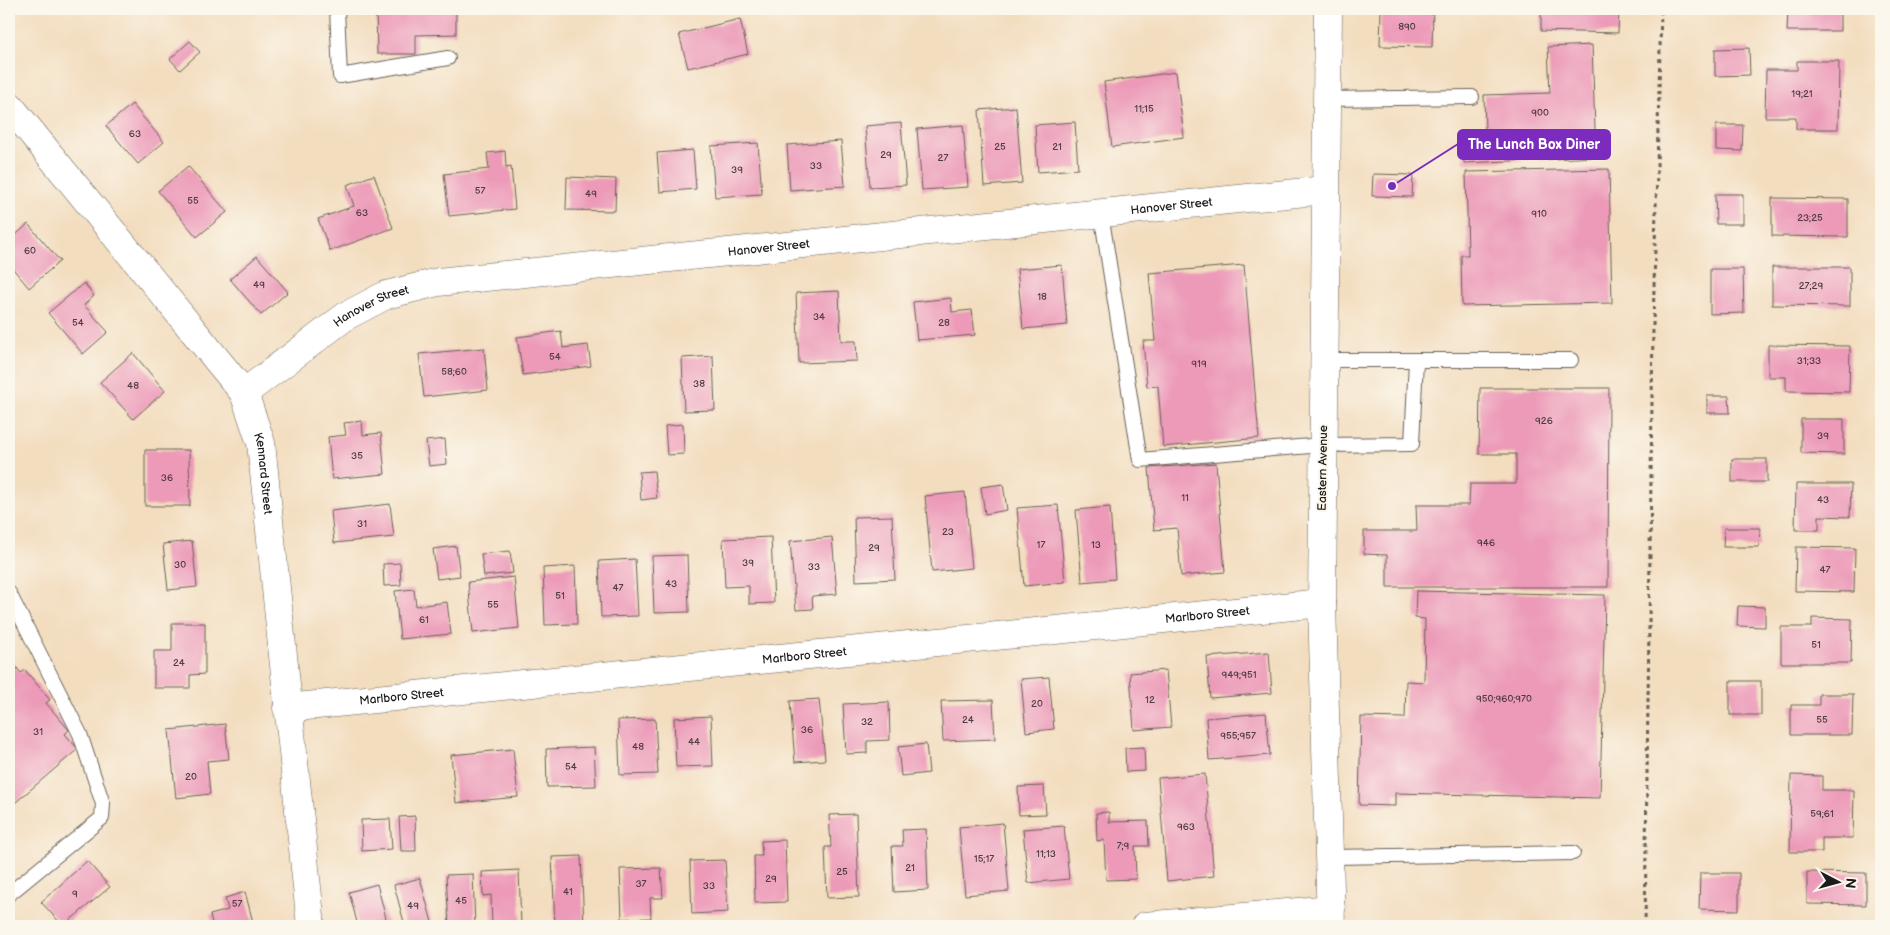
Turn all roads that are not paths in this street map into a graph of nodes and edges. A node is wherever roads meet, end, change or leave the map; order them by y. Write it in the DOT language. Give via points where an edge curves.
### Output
graph roads {
  1 [pos="337,9"];
  2 [pos="1328,9"];
  3 [pos="448,58"];
  4 [pos="1472,97"];
  5 [pos="1326,99"];
  6 [pos="9,105"];
  7 [pos="1325,190"];
  8 [pos="1101,213"];
  9 [pos="1324,360"];
  10 [pos="1416,360"];
  11 [pos="1572,360"];
  12 [pos="244,393"];
  13 [pos="1324,445"];
  14 [pos="9,593"];
  15 [pos="1322,603"];
  16 [pos="287,708"];
  17 [pos="1573,853"];
  18 [pos="1330,858"];
  19 [pos="9,894"];
  20 [pos="1331,918"];
  21 [pos="311,926"];
  22 [pos="1145,926"];
  1 -- 3 [label="lane" via="340,76"];
  2 -- 5 [label="street, Eastern Avenue"];
  4 -- 5 [label="lane"];
  5 -- 7 [label="street, Eastern Avenue"];
  6 -- 12 [label="street, Kennard Street"];
  7 -- 8 [label="street, Hanover Street"];
  7 -- 9 [label="street, Eastern Avenue"];
  8 -- 12 [label="street, Hanover Street" via="438,282 386,295 359,308"];
  8 -- 13 [label="lane" via="1140,460"];
  9 -- 10 [label="lane"];
  9 -- 13 [label="street, Eastern Avenue"];
  10 -- 11 [label="lane"];
  10 -- 13 [label="lane" via="1412,444"];
  12 -- 16 [label="street, Kennard Street" via="261,443"];
  13 -- 15 [label="street, Eastern Avenue"];
  14 -- 19 [label="lane" via="80,734 103,804 102,818"];
  15 -- 16 [label="street, Marlboro Street"];
  15 -- 18 [label="street, Eastern Avenue"];
  16 -- 21 [label="street, Kennard Street"];
  17 -- 18 [label="lane"];
  18 -- 20 [label="street, Eastern Avenue"];
  20 -- 22 [label="street"];
}
